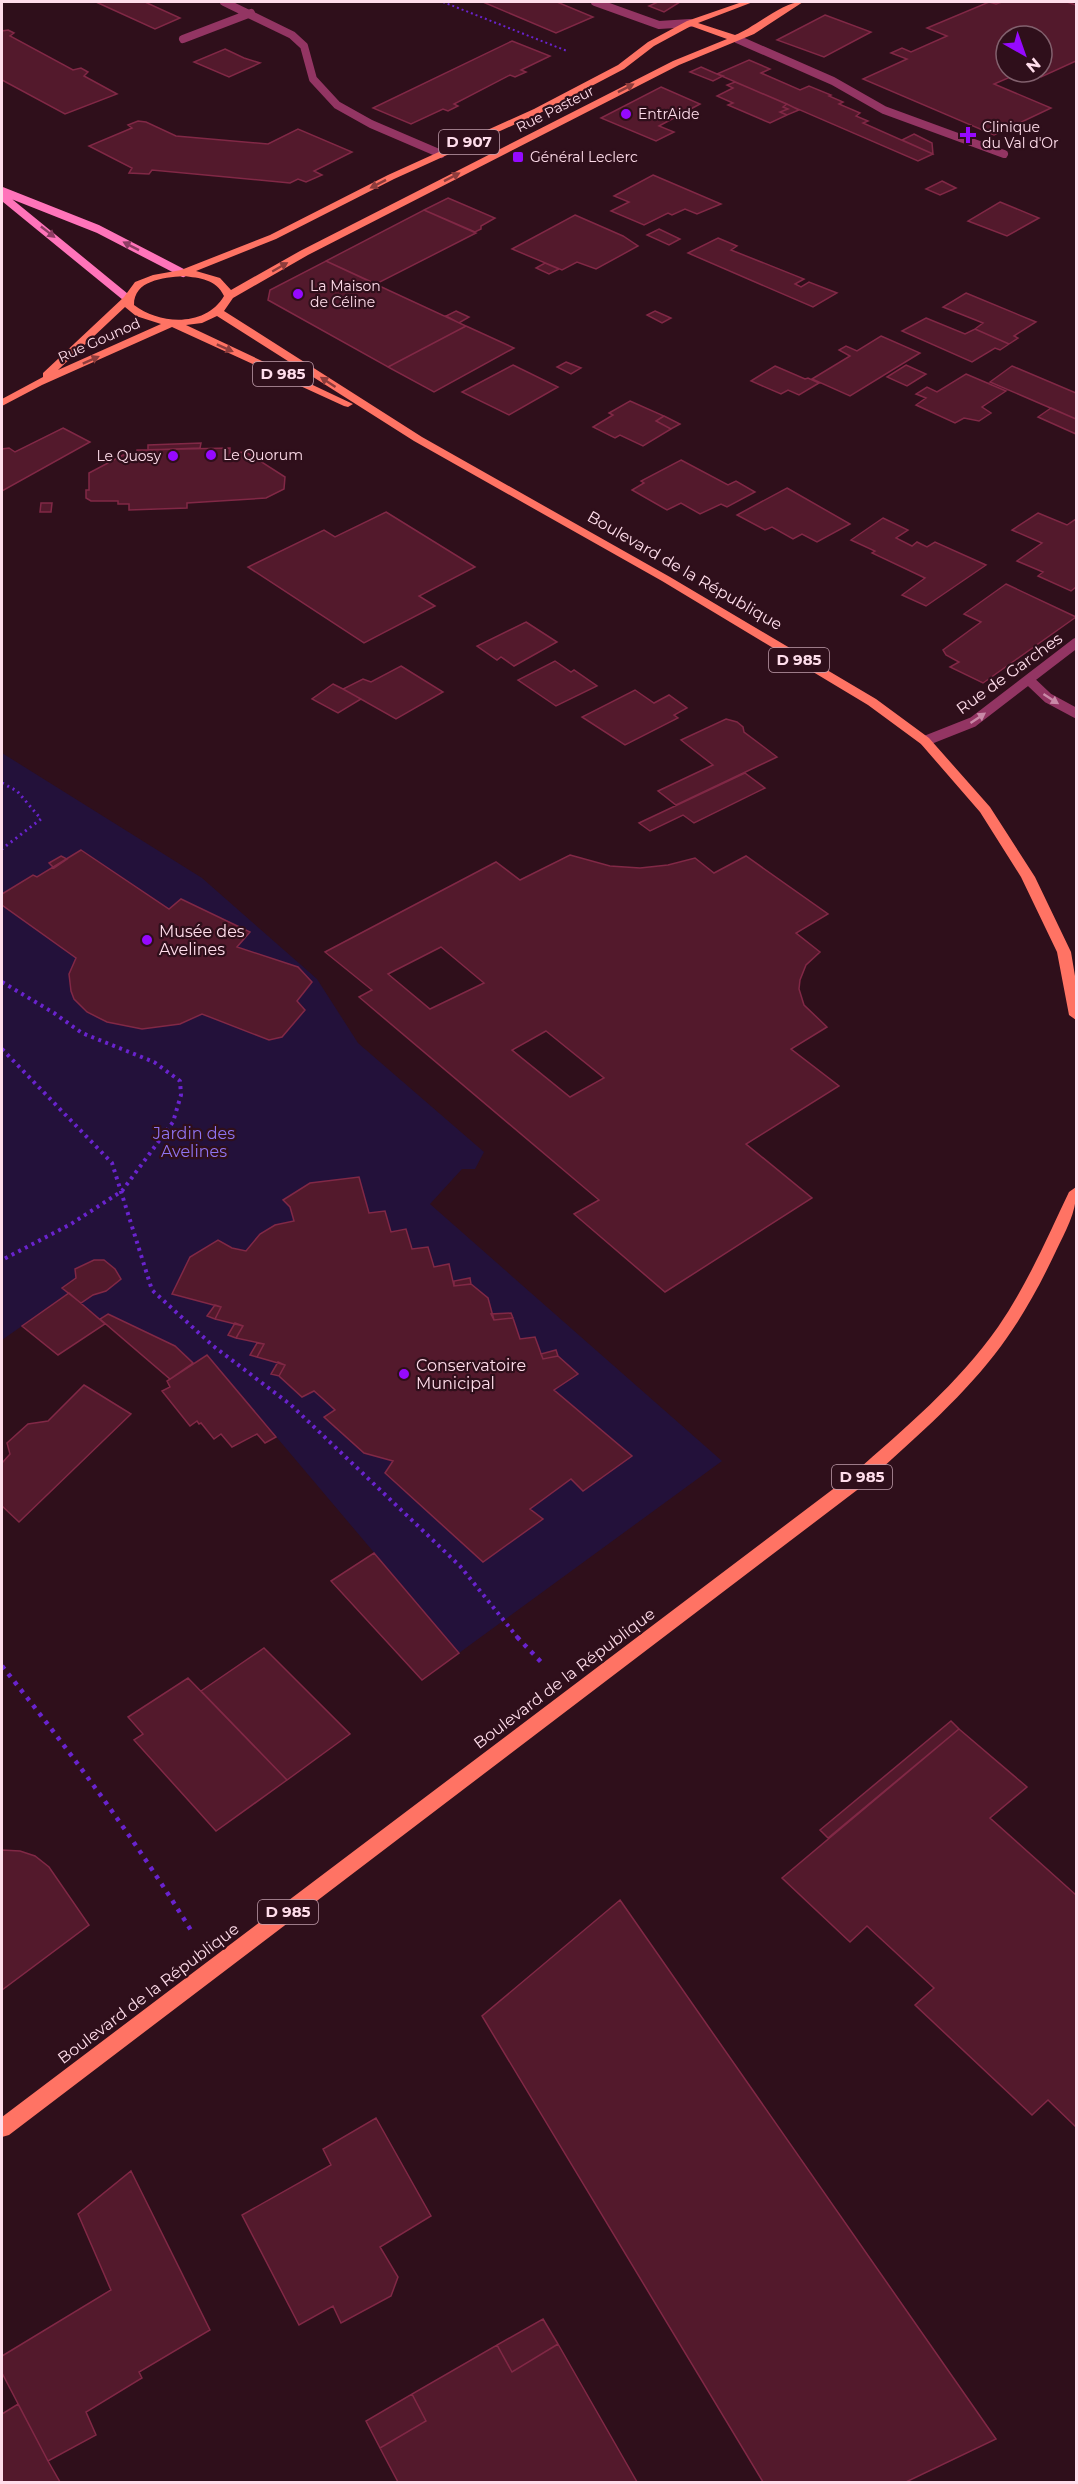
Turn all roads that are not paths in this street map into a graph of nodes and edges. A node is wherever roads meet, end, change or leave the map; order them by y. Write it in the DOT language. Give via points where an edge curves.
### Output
graph roads {
  1 [pos="224,2"];
  2 [pos="595,2"];
  3 [pos="749,2"];
  4 [pos="799,2"];
  5 [pos="251,13"];
  6 [pos="690,23"];
  7 [pos="183,39"];
  8 [pos="737,39"];
  9 [pos="441,154"];
  10 [pos="1004,154"];
  11 [pos="2,191"];
  12 [pos="2,196"];
  13 [pos="183,273"];
  14 [pos="229,296"];
  15 [pos="128,299"];
  16 [pos="218,312"];
  17 [pos="172,323"];
  18 [pos="38,384"];
  19 [pos="2,403"];
  20 [pos="395,425"];
  21 [pos="1077,643"];
  22 [pos="1029,680"];
  23 [pos="1077,713"];
  24 [pos="925,741"];
  25 [pos="1077,1015"];
  26 [pos="1076,1192"];
  27 [pos="2,2128"];
  1 -- 5 [label="street"];
  2 -- 6 [label="street" via="658,25"];
  3 -- 6 [label="main road, Rue Pasteur / D 907"];
  4 -- 8 [label="main road, Rue Pasteur / D 907"];
  5 -- 7 [label="street"];
  5 -- 9 [label="street" via="292,34 304,46 313,80 337,105"];
  6 -- 8 [label="main road"];
  6 -- 9 [label="main road, Rue Pasteur / D 907" via="615,70 537,111"];
  8 -- 10 [label="street" via="833,81 884,110"];
  14 -- 8 [label="main road, Rue Pasteur / D 907, one-way" via="304,253 676,63"];
  9 -- 13 [label="main road, Rue Pasteur / D 907, one-way" via="273,237"];
  13 -- 11 [label="main road, one-way" via="98,229"];
  12 -- 15 [label="main road, one-way"];
  13 -- 14 [label="main road" via="220,282"];
  13 -- 15 [label="main road, Rue Gounod" via="152,278 131,291"];
  14 -- 16 [label="main road"];
  15 -- 17 [label="main road" via="135,313"];
  15 -- 18 [label="main road, Rue Gounod"];
  16 -- 17 [label="main road"];
  20 -- 16 [label="main road, Boulevard de la République / D 985, one-way"];
  18 -- 17 [label="main road, Rue Gounod, one-way"];
  17 -- 20 [label="main road, Boulevard de la République / D 985, one-way"];
  18 -- 19 [label="main road, Rue Gounod"];
  20 -- 24 [label="main road, Boulevard de la République / D 985" via="666,579 872,702"];
  21 -- 22 [label="street, Rue de Garches"];
  22 -- 23 [label="street, one-way" via="1047,698"];
  24 -- 22 [label="street, Rue de Garches, one-way" via="973,722"];
  24 -- 25 [label="main road, Boulevard de la République / D 985" via="985,810 1028,877 1064,952"];
  26 -- 27 [label="main road, Boulevard de la République / D 985" via="1017,1311 991,1348 960,1386 859,1479"];
}
